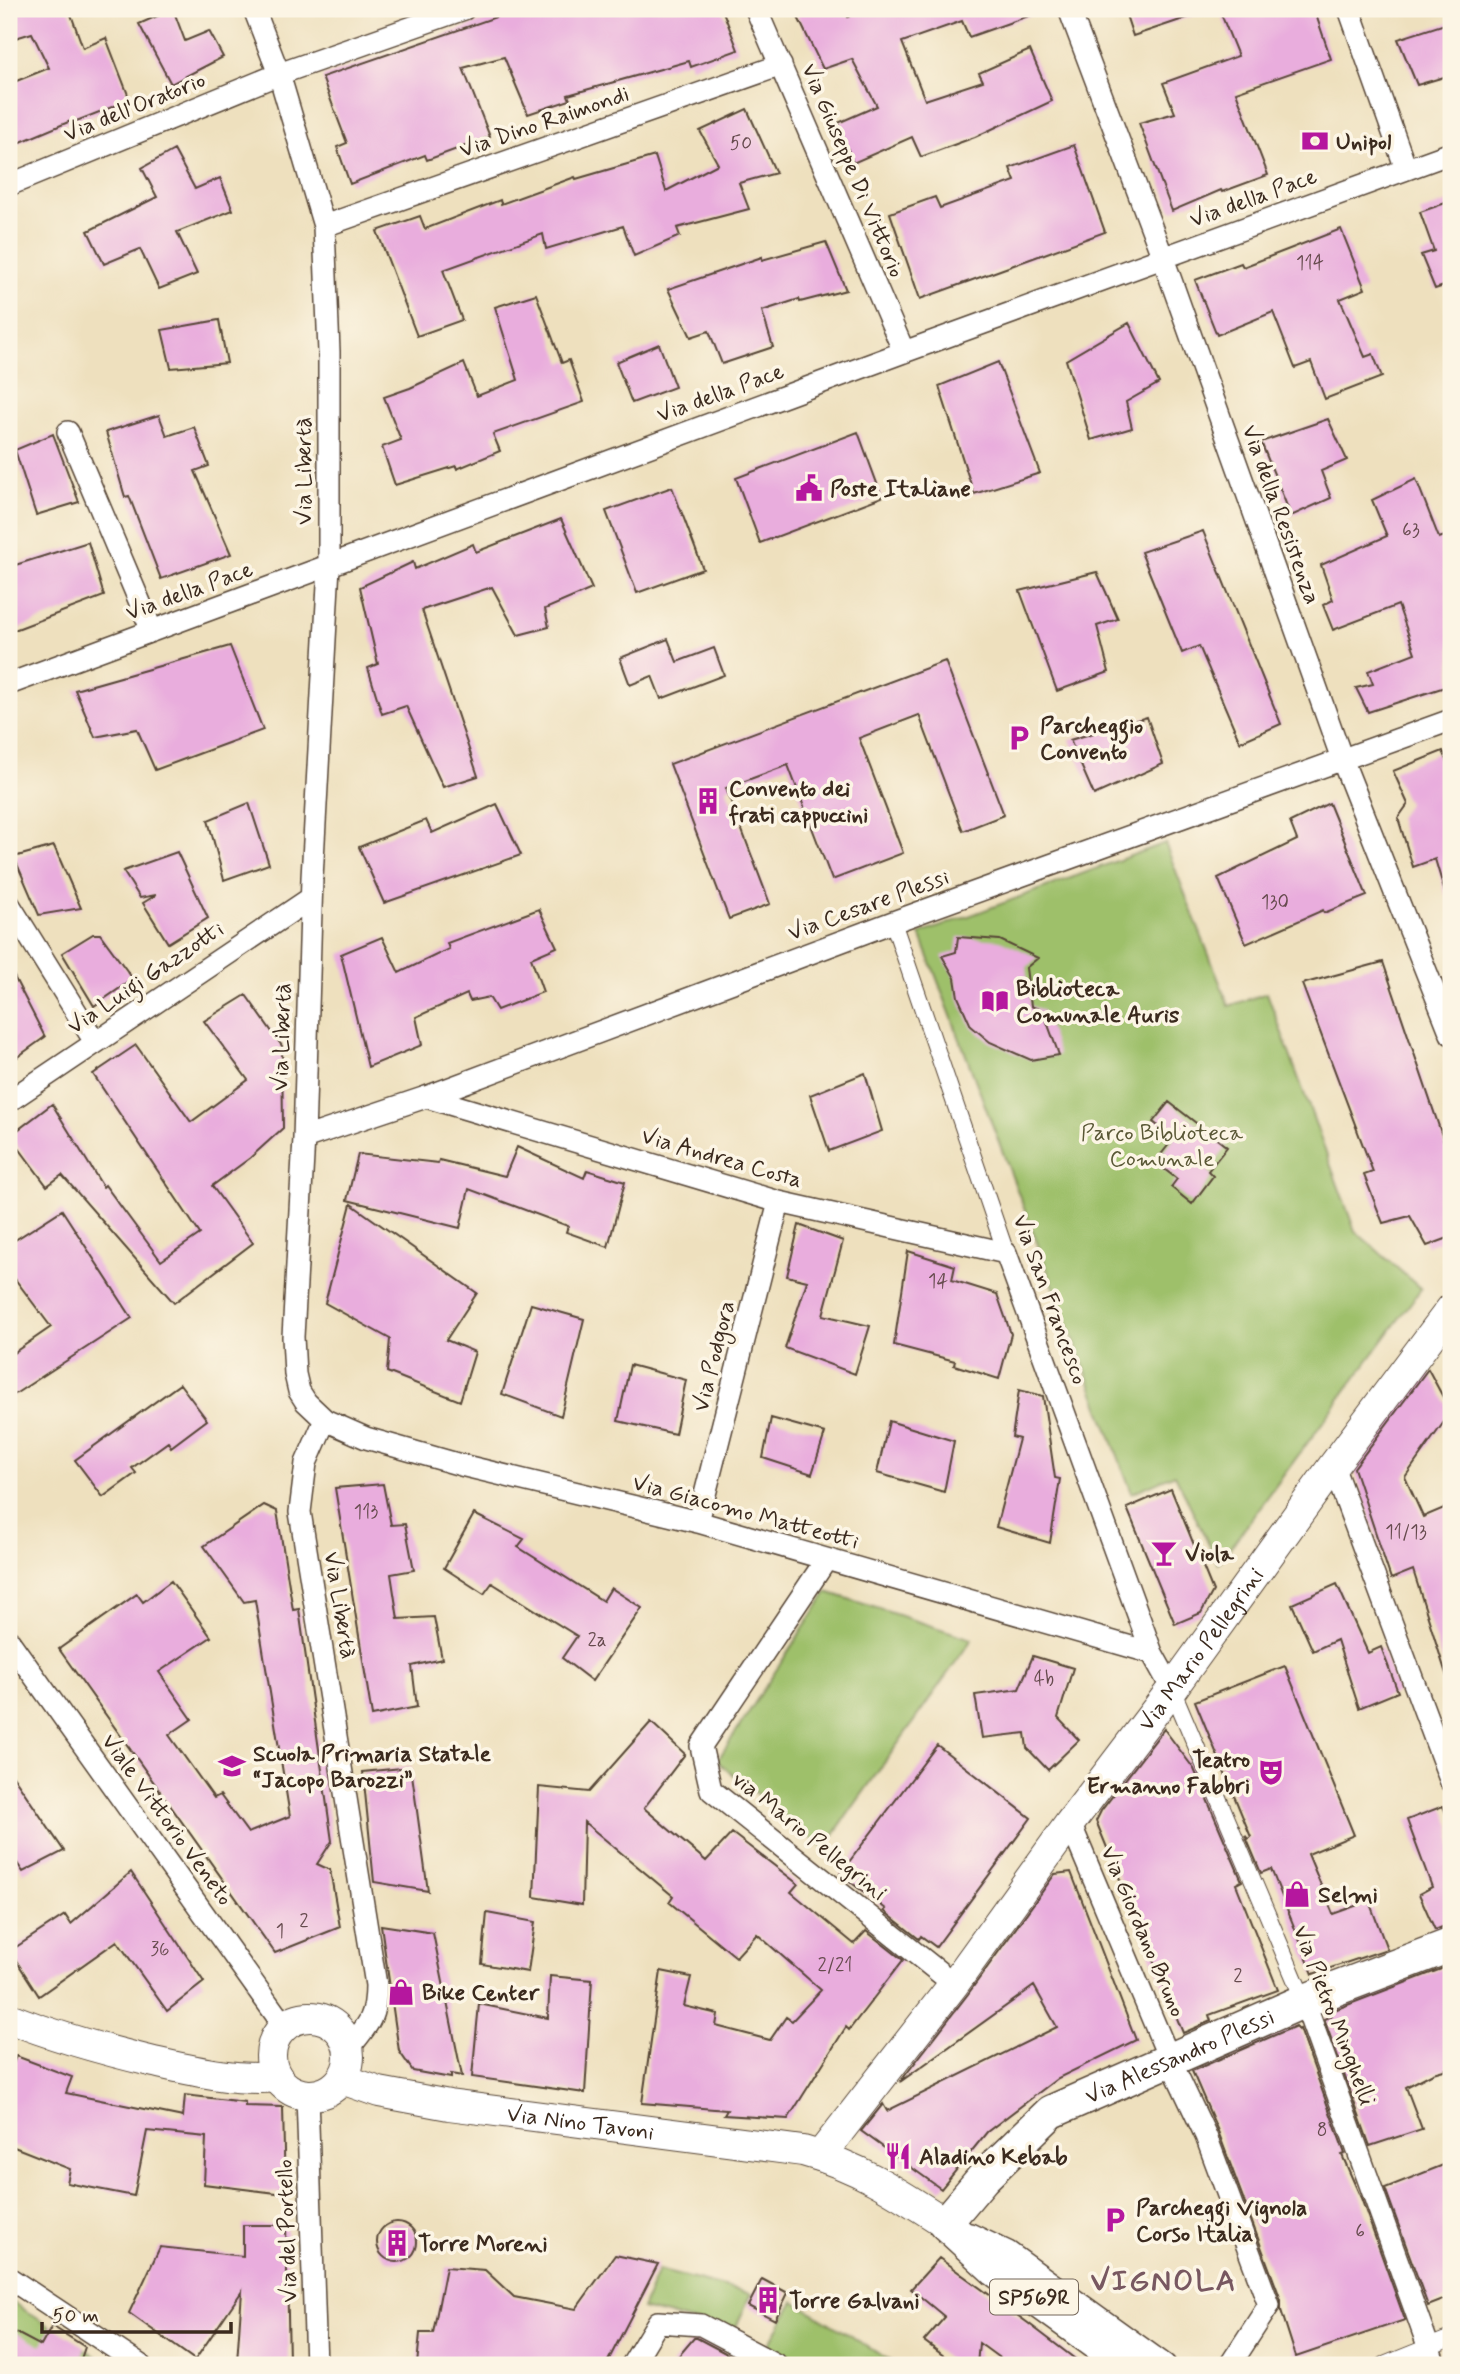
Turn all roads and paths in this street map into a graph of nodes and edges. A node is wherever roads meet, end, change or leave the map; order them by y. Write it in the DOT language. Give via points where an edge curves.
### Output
graph roads {
  1 [pos="254,9"];
  2 [pos="464,9"];
  3 [pos="756,9"];
  4 [pos="1069,9"];
  5 [pos="1349,9"];
  6 [pos="780,65"];
  7 [pos="279,74"];
  8 [pos="1451,153"];
  9 [pos="1406,169"];
  10 [pos="9,186"];
  11 [pos="324,226"];
  12 [pos="1163,258"];
  13 [pos="904,352"];
  14 [pos="68,432"];
  15 [pos="329,566"];
  16 [pos="152,631"];
  17 [pos="9,684"];
  18 [pos="1451,720"];
  19 [pos="1342,759"];
  20 [pos="311,898"];
  21 [pos="9,904"];
  22 [pos="893,922"];
  23 [pos="1451,1034"];
  24 [pos="95,1042"];
  25 [pos="426,1097"];
  26 [pos="9,1101"];
  27 [pos="304,1138"];
  28 [pos="779,1202"];
  29 [pos="1006,1253"];
  30 [pos="1451,1309"];
  31 [pos="325,1420"];
  32 [pos="1333,1466"];
  33 [pos="698,1522"];
  34 [pos="826,1560"];
  35 [pos="9,1641"];
  36 [pos="1153,1653"];
  37 [pos="1171,1689"];
  38 [pos="1451,1782"];
  39 [pos="1070,1823"];
  40 [pos="1451,1945"];
  41 [pos="954,1984"];
  42 [pos="1304,2001"];
  43 [pos="9,2018"];
  44 [pos="284,2026"];
  45 [pos="349,2048"];
  46 [pos="1169,2059"];
  47 [pos="276,2077"];
  48 [pos="342,2079"];
  49 [pos="307,2095"];
  50 [pos="820,2156"];
  51 [pos="945,2223"];
  52 [pos="9,2278"];
  53 [pos="1451,2338"];
  54 [pos="1432,2356"];
  55 [pos="140,2365"];
  56 [pos="316,2365"];
  57 [pos="632,2365"];
  58 [pos="777,2365"];
  59 [pos="1127,2365"];
  60 [pos="1165,2365"];
  61 [pos="1230,2365"];
  62 [pos="1384,2365"];
  1 -- 7 [label="street, Via Libertà"];
  2 -- 7 [label="street, Via dell'Oratorio"];
  3 -- 6 [label="street, Via Giuseppe Di Vittorio"];
  4 -- 12 [label="street, Via della Resistenza"];
  5 -- 9 [label="street"];
  6 -- 11 [label="street, Via Dino Raimondi"];
  6 -- 13 [label="street, Via Giuseppe Di Vittorio"];
  7 -- 10 [label="street, Via dell'Oratorio"];
  7 -- 11 [label="street, Via Libertà"];
  8 -- 9 [label="street, Via della Pace"];
  9 -- 12 [label="street, Via della Pace"];
  11 -- 15 [label="street, Via Libertà"];
  12 -- 13 [label="street, Via della Pace"];
  12 -- 19 [label="street, Via della Resistenza"];
  13 -- 15 [label="street, Via della Pace"];
  14 -- 16 [label="street"];
  15 -- 16 [label="street, Via della Pace"];
  15 -- 20 [label="street, Via Libertà"];
  16 -- 17 [label="street, Via della Pace"];
  18 -- 19 [label="street, Via Cesare Plessi"];
  19 -- 22 [label="street, Via Cesare Plessi"];
  19 -- 23 [label="street, Via della Resistenza"];
  20 -- 24 [label="street, Via Luigi Gazzotti"];
  20 -- 27 [label="street, Via Libertà"];
  21 -- 24 [label="street"];
  22 -- 25 [label="street, Via Cesare Plessi"];
  22 -- 29 [label="street, Via San Francesco"];
  24 -- 26 [label="street, Via Luigi Gazzotti"];
  25 -- 27 [label="street, Via Cesare Plessi"];
  25 -- 28 [label="street, Via Andrea Costa"];
  27 -- 31 [label="street, Via Libertà" via="293,1358 299,1391"];
  28 -- 29 [label="street, Via Andrea Costa"];
  28 -- 33 [label="street, Via Podgora"];
  29 -- 36 [label="street, Via San Francesco"];
  30 -- 32 [label="main road, Via Mario Pellegrini"];
  31 -- 33 [label="street, Via Giacomo Matteotti" via="366,1438 461,1465"];
  31 -- 45 [label="street, Via Libertà" via="306,1463 300,1512 376,1985 373,2017"];
  32 -- 37 [label="main road, Via Mario Pellegrini"];
  32 -- 38 [label="street"];
  33 -- 34 [label="street, Via Giacomo Matteotti"];
  34 -- 36 [label="street, Via Giacomo Matteotti"];
  34 -- 41 [label="street, via Mario Pellegrini" via="701,1745 711,1790"];
  35 -- 44 [label="street, Viale Vittorio Veneto"];
  36 -- 37 [label="street, Via San Francesco"];
  37 -- 39 [label="main road, Via Mario Pellegrini"];
  37 -- 42 [label="street, Via Pietro Minghelli"];
  39 -- 41 [label="main road, Via Mario Pellegrini"];
  39 -- 46 [label="street, Via Giordano Bruno"];
  40 -- 42 [label="main road, Via Alessandro Plessi"];
  41 -- 50 [label="main road, Via Mario Pellegrini"];
  42 -- 46 [label="main road, Via Alessandro Plessi"];
  42 -- 54 [label="street, Via Pietro Minghelli"];
  43 -- 47 [label="main road" via="84,2045 181,2068 248,2079"];
  44 -- 45 [label="main road" via="302,2018 322,2019 339,2030"];
  44 -- 47 [label="main road" via="271,2050"];
  45 -- 48 [label="main road"];
  46 -- 51 [label="main road, Via Alessandro Plessi" via="1051,2112 983,2178"];
  46 -- 61 [label="street, Via Giordano Bruno" via="1206,2136 1269,2305"];
  47 -- 49 [label="main road"];
  48 -- 49 [label="main road" via="327,2092"];
  48 -- 50 [label="main road, Via Nino Tavoni" via="379,2092 449,2105"];
  49 -- 56 [label="street, Via del Portello"];
  50 -- 51 [label="main road, SP569R" via="869,2175"];
  51 -- 59 [label="main road, SP569R" via="996,2270"];
  51 -- 60 [label="street" via="1008,2252"];
  52 -- 55 [label="street"];
  53 -- 54 [label="street"];
  54 -- 62 [label="street"];
  57 -- 58 [label="street" via="658,2322 701,2325"];
}
